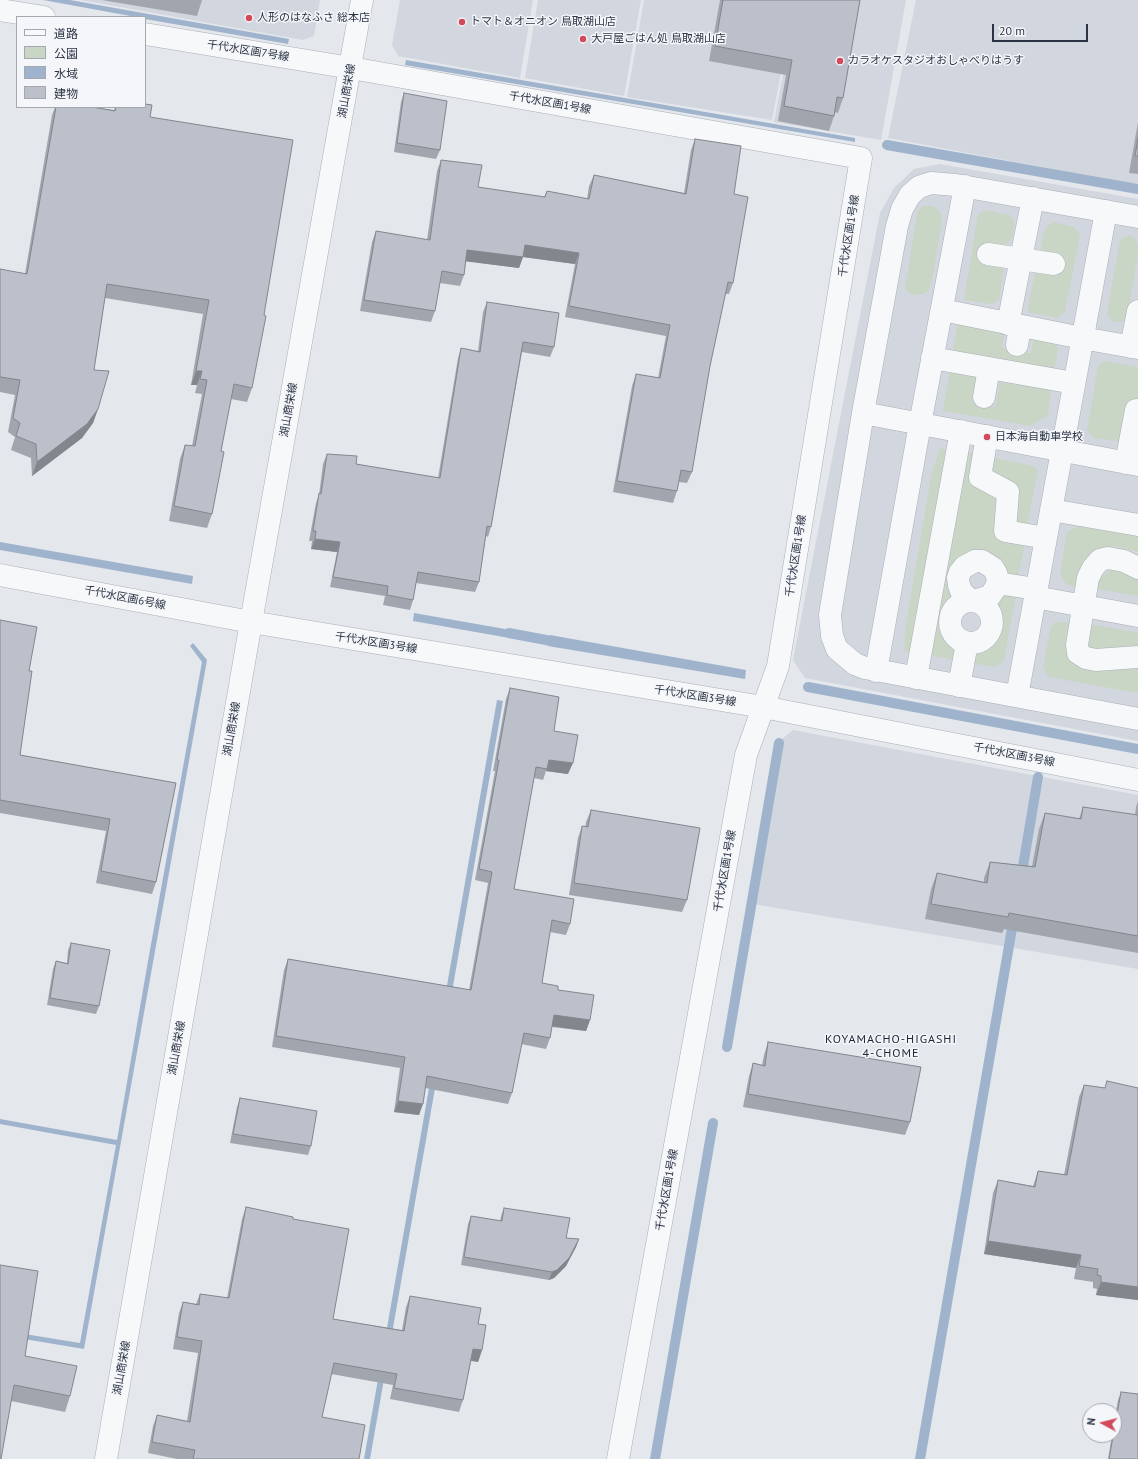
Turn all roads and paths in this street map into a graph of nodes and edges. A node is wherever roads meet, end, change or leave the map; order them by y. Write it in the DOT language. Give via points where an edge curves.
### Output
graph roads {
  1 [pos="362,0"];
  2 [pos="0,10"];
  3 [pos="38,16"];
  4 [pos="146,34"];
  5 [pos="351,68"];
  6 [pos="965,186"];
  7 [pos="1033,198"];
  8 [pos="1106,211"];
  9 [pos="1138,217"];
  10 [pos="988,254"];
  11 [pos="1021,259"];
  12 [pos="1054,264"];
  13 [pos="942,310"];
  14 [pos="1138,311"];
  15 [pos="1015,332"];
  16 [pos="1082,338"];
  17 [pos="1135,347"];
  18 [pos="932,358"];
  19 [pos="989,368"];
  20 [pos="1074,383"];
  21 [pos="984,398"];
  22 [pos="1138,410"];
  23 [pos="863,413"];
  24 [pos="920,424"];
  25 [pos="961,431"];
  26 [pos="987,436"];
  27 [pos="1062,451"];
  28 [pos="1132,464"];
  29 [pos="1051,510"];
  30 [pos="1138,525"];
  31 [pos="1046,538"];
  32 [pos="1138,568"];
  33 [pos="0,575"];
  34 [pos="997,583"];
  35 [pos="1036,593"];
  36 [pos="974,601"];
  37 [pos="1084,606"];
  38 [pos="1138,616"];
  39 [pos="251,622"];
  40 [pos="967,643"];
  41 [pos="1138,657"];
  42 [pos="876,671"];
  43 [pos="916,678"];
  44 [pos="959,686"];
  45 [pos="1017,696"];
  46 [pos="762,707"];
  47 [pos="1138,719"];
  48 [pos="1138,780"];
  49 [pos="106,1459"];
  50 [pos="618,1459"];
  1 -- 5 [label="street, 湖山商栄線"];
  2 -- 3 [label="street"];
  4 -- 5 [label="street, 千代水区画7号線"];
  5 -- 39 [label="street, 湖山商栄線"];
  5 -- 46 [label="street, 千代水区画1号線" via="862,158 778,666"];
  6 -- 7 [label="street"];
  6 -- 13 [label="street"];
  6 -- 23 [label="street" via="931,183 910,195 902,208"];
  7 -- 8 [label="street"];
  7 -- 11 [label="street"];
  8 -- 9 [label="street"];
  8 -- 16 [label="street"];
  10 -- 11 [label="street"];
  11 -- 12 [label="street"];
  11 -- 15 [label="street"];
  13 -- 15 [label="street"];
  13 -- 18 [label="street"];
  14 -- 17 [label="street"];
  15 -- 16 [label="street"];
  16 -- 17 [label="street"];
  16 -- 20 [label="street"];
  18 -- 19 [label="street"];
  18 -- 24 [label="street"];
  19 -- 20 [label="street"];
  19 -- 21 [label="street"];
  20 -- 27 [label="street"];
  22 -- 28 [label="street"];
  23 -- 24 [label="street"];
  23 -- 42 [label="street" via="830,615 832,636 838,649 855,664"];
  24 -- 25 [label="street"];
  24 -- 42 [label="street"];
  25 -- 26 [label="street"];
  25 -- 43 [label="street"];
  26 -- 27 [label="street"];
  26 -- 31 [label="street" via="980,477 1008,492 1005,531"];
  27 -- 28 [label="street"];
  27 -- 29 [label="street"];
  29 -- 30 [label="street"];
  29 -- 31 [label="street"];
  31 -- 35 [label="street"];
  32 -- 37 [label="street" via="1116,559 1100,560 1088,578"];
  33 -- 39 [label="street, 千代水区画6号線"];
  34 -- 35 [label="street"];
  34 -- 36 [label="street" via="990,596"];
  34 -- 36 [label="street" via="996,573 988,563 975,561 964,567 960,572 958,585 965,596"];
  35 -- 37 [label="street"];
  35 -- 45 [label="street"];
  36 -- 40 [label="street" via="960,603 951,614 950,620 953,634"];
  36 -- 40 [label="street" via="986,607 992,619 991,626 984,638 978,642"];
  37 -- 38 [label="street"];
  37 -- 41 [label="street" via="1077,636 1078,653 1096,660"];
  39 -- 46 [label="street, 千代水区画3号線"];
  39 -- 49 [label="street, 湖山商栄線"];
  40 -- 44 [label="street"];
  42 -- 43 [label="street"];
  43 -- 44 [label="street"];
  44 -- 45 [label="street"];
  45 -- 47 [label="street"];
  46 -- 48 [label="street, 千代水区画3号線"];
  46 -- 50 [label="street, 千代水区画1号線" via="746,755"];
}
